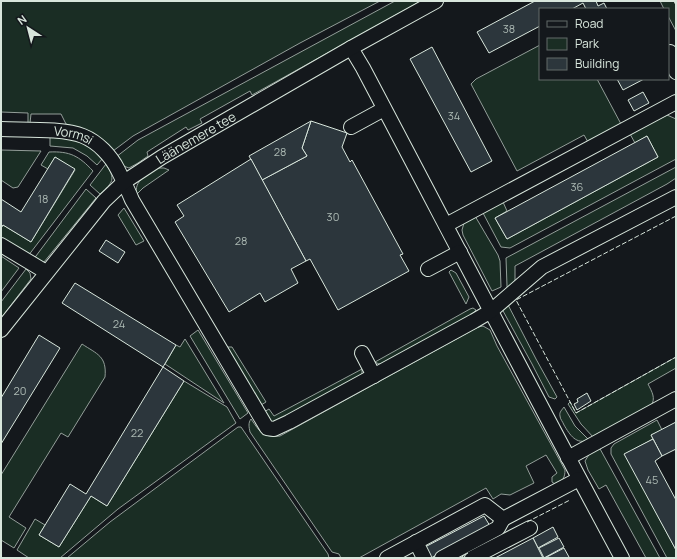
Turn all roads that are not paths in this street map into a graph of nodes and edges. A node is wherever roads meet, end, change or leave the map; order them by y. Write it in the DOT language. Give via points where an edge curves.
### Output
graph roads {
  1 [pos="436,1"];
  2 [pos="351,48"];
  3 [pos="670,52"];
  4 [pos="676,72"];
  5 [pos="676,102"];
  6 [pos="384,109"];
  7 [pos="351,127"];
  8 [pos="1,129"];
  9 [pos="124,182"];
  10 [pos="676,197"];
  11 [pos="446,225"];
  12 [pos="1,245"];
  13 [pos="460,252"];
  14 [pos="428,269"];
  15 [pos="46,272"];
  16 [pos="491,311"];
  17 [pos="1,330"];
  18 [pos="362,352"];
  19 [pos="374,376"];
  20 [pos="676,399"];
  21 [pos="568,458"];
  22 [pos="580,479"];
  23 [pos="503,519"];
  24 [pos="530,528"];
  25 [pos="416,542"];
  26 [pos="387,558"];
  27 [pos="424,558"];
  28 [pos="442,558"];
  29 [pos="472,558"];
  30 [pos="622,558"];
  1 -- 2 [label="street, Läänemere tee"];
  2 -- 6 [label="street"];
  2 -- 9 [label="street, Läänemere tee" via="162,157"];
  3 -- 4 [label="street"];
  5 -- 11 [label="street"];
  6 -- 7 [label="street"];
  6 -- 11 [label="street"];
  8 -- 9 [label="street, Vormsi" via="64,131 83,136 96,144 110,158"];
  9 -- 15 [label="street, Läänemere tee" via="104,201"];
  9 -- 19 [label="street, Vormsi" via="132,200 267,428 274,429 289,422"];
  10 -- 16 [label="street" via="542,267"];
  11 -- 13 [label="street"];
  12 -- 15 [label="street"];
  13 -- 14 [label="street"];
  13 -- 16 [label="street"];
  15 -- 17 [label="street, Läänemere tee"];
  16 -- 19 [label="street"];
  16 -- 21 [label="street"];
  18 -- 19 [label="street"];
  20 -- 21 [label="street"];
  21 -- 22 [label="street"];
  22 -- 23 [label="street"];
  22 -- 30 [label="street"];
  23 -- 25 [label="street" via="485,505"];
  23 -- 28 [label="street" via="498,528"];
  24 -- 29 [label="street"];
  25 -- 26 [label="street"];
  25 -- 27 [label="street"];
}
